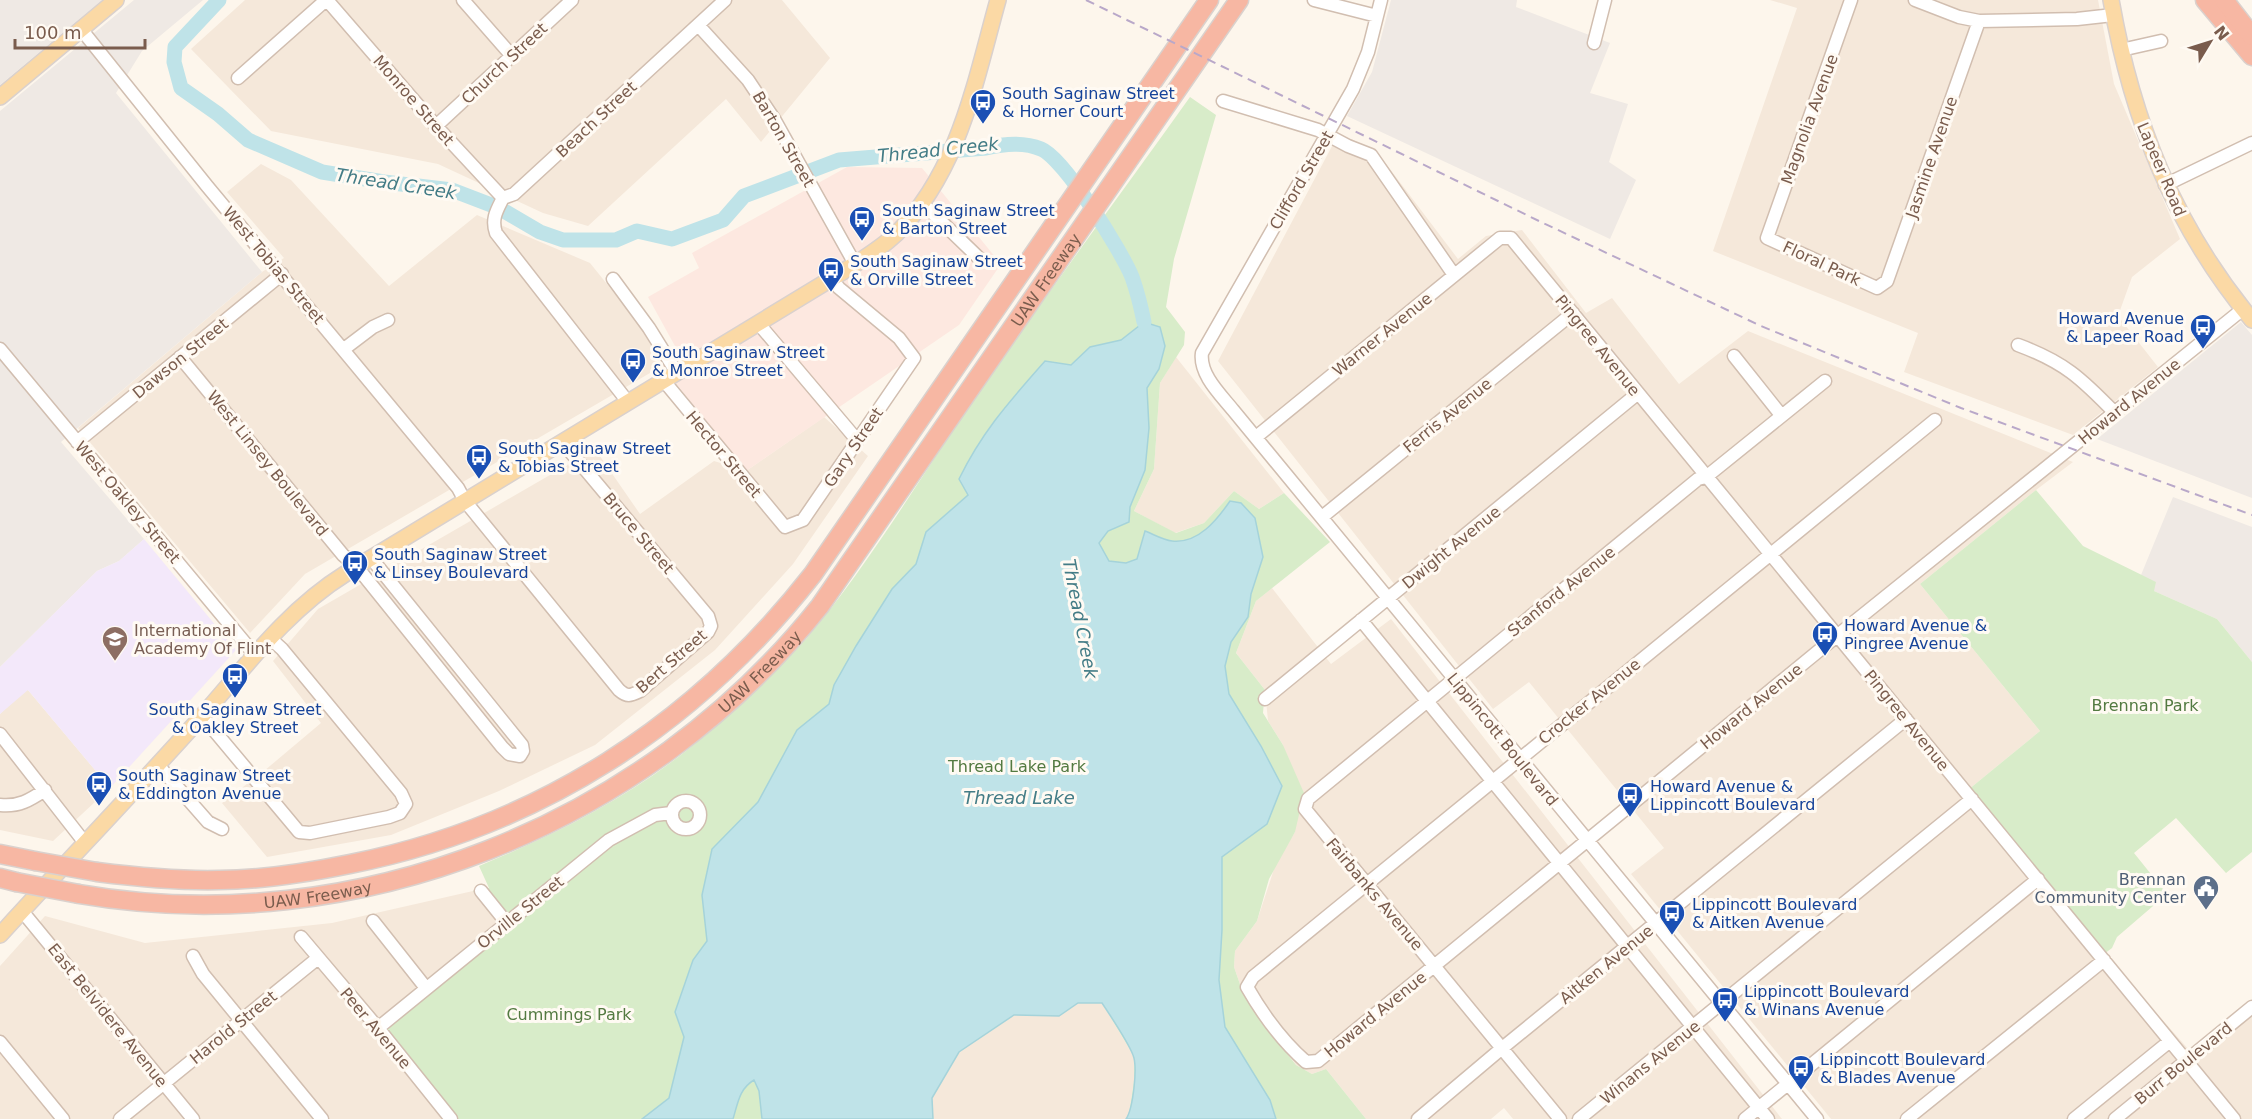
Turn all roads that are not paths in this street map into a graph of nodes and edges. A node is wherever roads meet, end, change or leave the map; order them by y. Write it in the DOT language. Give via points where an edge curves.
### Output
graph roads {
  1 [pos="116,0"];
  2 [pos="326,0"];
  3 [pos="463,0"];
  4 [pos="572,0"];
  5 [pos="998,0"];
  6 [pos="1209,0"];
  7 [pos="1314,0"];
  8 [pos="1381,0"];
  9 [pos="1605,0"];
  10 [pos="1851,0"];
  11 [pos="1915,0"];
  12 [pos="2205,0"];
  13 [pos="2224,0"];
  14 [pos="719,2"];
  15 [pos="1236,5"];
  16 [pos="2112,7"];
  17 [pos="1377,16"];
  18 [pos="1979,21"];
  19 [pos="698,25"];
  20 [pos="81,29"];
  21 [pos="2252,36"];
  22 [pos="2161,41"];
  23 [pos="1594,43"];
  24 [pos="2121,50"];
  25 [pos="512,56"];
  26 [pos="2252,56"];
  27 [pos="238,78"];
  28 [pos="0,97"];
  29 [pos="1223,101"];
  30 [pos="436,126"];
  31 [pos="1326,134"];
  32 [pos="2252,143"];
  33 [pos="2165,185"];
  34 [pos="503,198"];
  35 [pos="922,203"];
  36 [pos="1511,238"];
  37 [pos="1767,238"];
  38 [pos="981,260"];
  39 [pos="855,264"];
  40 [pos="282,274"];
  41 [pos="1454,275"];
  42 [pos="613,279"];
  43 [pos="831,279"];
  44 [pos="1878,288"];
  45 [pos="1573,313"];
  46 [pos="2247,315"];
  47 [pos="388,320"];
  48 [pos="758,323"];
  49 [pos="2018,345"];
  50 [pos="0,349"];
  51 [pos="344,349"];
  52 [pos="1202,353"];
  53 [pos="1734,356"];
  54 [pos="180,357"];
  55 [pos="671,377"];
  56 [pos="1826,381"];
  57 [pos="1637,394"];
  58 [pos="628,402"];
  59 [pos="2115,412"];
  60 [pos="1781,415"];
  61 [pos="1935,420"];
  62 [pos="1256,437"];
  63 [pos="857,440"];
  64 [pos="78,441"];
  65 [pos="563,443"];
  66 [pos="1706,477"];
  67 [pos="465,501"];
  68 [pos="1322,517"];
  69 [pos="784,527"];
  70 [pos="1770,554"];
  71 [pos="371,558"];
  72 [pos="357,567"];
  73 [pos="1388,598"];
  74 [pos="1361,620"];
  75 [pos="711,626"];
  76 [pos="1838,635"];
  77 [pos="271,639"];
  78 [pos="255,656"];
  79 [pos="457,667"];
  80 [pos="445,677"];
  81 [pos="1454,679"];
  82 [pos="631,696"];
  83 [pos="1265,699"];
  84 [pos="1426,701"];
  85 [pos="202,716"];
  86 [pos="1906,719"];
  87 [pos="0,734"];
  88 [pos="1519,759"];
  89 [pos="158,765"];
  90 [pos="1491,781"];
  91 [pos="45,790"];
  92 [pos="1972,799"];
  93 [pos="0,806"];
  94 [pos="1305,809"];
  95 [pos="672,813"];
  96 [pos="222,829"];
  97 [pos="1586,841"];
  98 [pos="86,843"];
  99 [pos="0,854"];
  100 [pos="1560,864"];
  101 [pos="2038,879"];
  102 [pos="8,880"];
  103 [pos="1366,884"];
  104 [pos="481,891"];
  105 [pos="22,911"];
  106 [pos="373,921"];
  107 [pos="506,922"];
  108 [pos="1655,924"];
  109 [pos="0,936"];
  110 [pos="301,938"];
  111 [pos="1627,947"];
  112 [pos="193,956"];
  113 [pos="318,958"];
  114 [pos="2104,960"];
  115 [pos="1435,965"];
  116 [pos="426,988"];
  117 [pos="1721,1004"];
  118 [pos="2252,1006"];
  119 [pos="241,1021"];
  120 [pos="1694,1027"];
  121 [pos="378,1028"];
  122 [pos="2170,1041"];
  123 [pos="0,1042"];
  124 [pos="1501,1049"];
  125 [pos="1317,1061"];
  126 [pos="2186,1061"];
  127 [pos="164,1083"];
  128 [pos="1787,1084"];
  129 [pos="1758,1108"];
  130 [pos="63,1119"];
  131 [pos="120,1119"];
  132 [pos="193,1119"];
  133 [pos="322,1119"];
  134 [pos="451,1119"];
  135 [pos="1418,1119"];
  136 [pos="1560,1119"];
  137 [pos="1579,1119"];
  138 [pos="1745,1119"];
  139 [pos="1768,1119"];
  140 [pos="1816,1119"];
  141 [pos="1907,1119"];
  142 [pos="2074,1119"];
  143 [pos="2115,1119"];
  144 [pos="2234,1119"];
  1 -- 20 [label="main road"];
  2 -- 27 [label="street"];
  2 -- 30 [label="street, Monroe Street"];
  3 -- 25 [label="street"];
  4 -- 25 [label="street, Church Street"];
  5 -- 35 [label="main road" via="960,131 946,165"];
  6 -- 99 [label="highway, UAW Freeway, bridge" via="813,574 766,631 719,677 641,741 582,779 449,839 381,858 299,874 177,880 96,872"];
  7 -- 17 [label="street"];
  8 -- 17 [label="street, Clifford Street"];
  9 -- 23 [label="street"];
  10 -- 37 [label="street, Magnolia Avenue"];
  11 -- 18 [label="street"];
  12 -- 26 [label="highway"];
  13 -- 21 [label="highway"];
  14 -- 19 [label="street, Beach Street"];
  15 -- 102 [label="highway, UAW Freeway, bridge" via="808,621 771,663 676,747 563,818 498,848 426,872 360,888 283,901 199,905 127,901"];
  16 -- 18 [label="street" via="2077,19"];
  16 -- 24 [label="main road, Lapeer Road"];
  17 -- 31 [label="street, Clifford Street" via="1353,89"];
  18 -- 44 [label="street, Jasmine Avenue" via="1887,281"];
  19 -- 34 [label="street, Beach Street" via="514,194"];
  19 -- 39 [label="street, Barton Street" via="748,80 774,119"];
  20 -- 28 [label="main road"];
  20 -- 40 [label="street, West Tobias Street"];
  22 -- 24 [label="street"];
  24 -- 33 [label="main road, Lapeer Road" via="2140,120"];
  25 -- 30 [label="street, Church Street"];
  29 -- 31 [label="street"];
  30 -- 34 [label="street, Monroe Street"];
  31 -- 41 [label="street" via="1371,154"];
  31 -- 52 [label="street, Clifford Street"];
  32 -- 33 [label="street"];
  33 -- 46 [label="main road, Lapeer Road" via="2197,243"];
  34 -- 58 [label="street, Beach Street" via="495,214 496,233"];
  35 -- 38 [label="street"];
  35 -- 39 [label="main road" via="895,235"];
  36 -- 41 [label="street, Warner Avenue" via="1500,238"];
  36 -- 45 [label="street, Pingree Avenue"];
  37 -- 44 [label="street, Floral Park"];
  39 -- 43 [label="main road"];
  40 -- 51 [label="street, West Tobias Street"];
  40 -- 54 [label="street, Dawson Street"];
  41 -- 62 [label="street, Warner Avenue"];
  42 -- 55 [label="street, Hector Street" via="649,328"];
  43 -- 48 [label="main road"];
  43 -- 63 [label="street, Gary Street" via="899,338 914,358"];
  45 -- 57 [label="street, Pingree Avenue"];
  45 -- 68 [label="street, Ferris Avenue"];
  46 -- 59 [label="street, Howard Avenue"];
  47 -- 51 [label="street"];
  48 -- 55 [label="main road"];
  48 -- 63 [label="street"];
  49 -- 59 [label="street" via="2077,375"];
  50 -- 64 [label="street, West Oakley Street"];
  51 -- 67 [label="street, West Tobias Street"];
  52 -- 62 [label="street, Lippincott Boulevard" via="1200,364"];
  53 -- 60 [label="street"];
  54 -- 64 [label="street, Dawson Street"];
  54 -- 72 [label="street, West Linsey Boulevard"];
  55 -- 58 [label="main road"];
  55 -- 69 [label="street, Hector Street"];
  56 -- 60 [label="street, Stanford Avenue"];
  57 -- 66 [label="street, Pingree Avenue"];
  57 -- 73 [label="street, Dwight Avenue"];
  58 -- 65 [label="main road"];
  59 -- 76 [label="street, Howard Avenue"];
  60 -- 66 [label="street, Stanford Avenue"];
  61 -- 70 [label="street, Crocker Avenue"];
  62 -- 68 [label="street, Lippincott Boulevard"];
  63 -- 69 [label="street, Gary Street" via="803,520"];
  64 -- 78 [label="street, West Oakley Street"];
  65 -- 67 [label="main road"];
  65 -- 75 [label="street, Bruce Street" via="708,616"];
  66 -- 70 [label="street, Pingree Avenue"];
  66 -- 81 [label="street, Stanford Avenue" via="1698,479"];
  67 -- 71 [label="main road"];
  67 -- 82 [label="street, West Tobias Street" via="618,690"];
  68 -- 73 [label="street, Lippincott Boulevard"];
  70 -- 76 [label="street, Pingree Avenue"];
  70 -- 88 [label="street, Crocker Avenue"];
  71 -- 72 [label="main road"];
  71 -- 79 [label="street"];
  72 -- 77 [label="main road" via="307,603"];
  72 -- 80 [label="street, West Linsey Boulevard"];
  73 -- 74 [label="street, Dwight Avenue"];
  73 -- 81 [label="street, Lippincott Boulevard"];
  74 -- 83 [label="street, Dwight Avenue"];
  74 -- 84 [label="street"];
  75 -- 82 [label="street, Bert Street"];
  76 -- 86 [label="street, Pingree Avenue"];
  76 -- 97 [label="street, Howard Avenue"];
  77 -- 78 [label="main road"];
  77 -- 85 [label="street" via="401,793 406,804 400,813 301,833"];
  78 -- 85 [label="main road"];
  79 -- 80 [label="street"];
  79 -- 80 [label="street, West Linsey Boulevard" via="522,745 520,756 509,754"];
  81 -- 84 [label="street, Stanford Avenue"];
  81 -- 88 [label="street, Lippincott Boulevard"];
  84 -- 90 [label="street"];
  84 -- 94 [label="street, Stanford Avenue" via="1308,799"];
  85 -- 89 [label="main road"];
  86 -- 92 [label="street, Pingree Avenue"];
  86 -- 108 [label="street, Aitken Avenue"];
  87 -- 91 [label="street"];
  88 -- 90 [label="street, Crocker Avenue"];
  88 -- 97 [label="street, Lippincott Boulevard"];
  89 -- 96 [label="street" via="208,822"];
  89 -- 98 [label="main road"];
  90 -- 100 [label="street"];
  90 -- 103 [label="street, Crocker Avenue"];
  91 -- 93 [label="street" via="16,806"];
  91 -- 98 [label="street"];
  92 -- 101 [label="street, Pingree Avenue"];
  92 -- 117 [label="street, Winans Avenue"];
  94 -- 103 [label="street, Fairbanks Avenue"];
  95 -- 107 [label="street, Orville Street" via="646,819 609,840"];
  97 -- 100 [label="street, Howard Avenue"];
  97 -- 108 [label="street, Lippincott Boulevard"];
  98 -- 105 [label="main road"];
  100 -- 111 [label="street"];
  100 -- 115 [label="street, Howard Avenue"];
  101 -- 114 [label="street, Pingree Avenue"];
  101 -- 128 [label="street"];
  103 -- 115 [label="street, Fairbanks Avenue"];
  103 -- 125 [label="street, Crocker Avenue" via="1253,977 1247,987 1287,1046 1306,1062"];
  104 -- 107 [label="street"];
  105 -- 109 [label="main road"];
  105 -- 127 [label="street, East Belvidere Avenue"];
  106 -- 116 [label="street"];
  107 -- 116 [label="street, Orville Street"];
  108 -- 111 [label="street, Aitken Avenue"];
  108 -- 117 [label="street, Lippincott Boulevard"];
  110 -- 113 [label="street, Peer Avenue"];
  111 -- 120 [label="street"];
  111 -- 124 [label="street, Aitken Avenue"];
  112 -- 119 [label="street"];
  113 -- 119 [label="street, Harold Street"];
  113 -- 121 [label="street, Peer Avenue"];
  114 -- 122 [label="street, Pingree Avenue"];
  114 -- 141 [label="street"];
  115 -- 124 [label="street, Fairbanks Avenue"];
  115 -- 125 [label="street, Howard Avenue"];
  116 -- 121 [label="street, Orville Street"];
  117 -- 120 [label="street, Winans Avenue"];
  117 -- 128 [label="street, Lippincott Boulevard"];
  118 -- 126 [label="street, Burr Boulevard"];
  119 -- 127 [label="street, Harold Street"];
  119 -- 133 [label="street"];
  120 -- 129 [label="street"];
  120 -- 137 [label="street, Winans Avenue"];
  121 -- 134 [label="street, Peer Avenue"];
  122 -- 126 [label="street, Pingree Avenue"];
  122 -- 142 [label="street, Burr Boulevard"];
  123 -- 130 [label="street"];
  124 -- 135 [label="street, Aitken Avenue"];
  124 -- 136 [label="street, Fairbanks Avenue"];
  126 -- 143 [label="street, Burr Boulevard"];
  126 -- 144 [label="street, Pingree Avenue"];
  127 -- 131 [label="street, Harold Street"];
  127 -- 132 [label="street, East Belvidere Avenue"];
  128 -- 129 [label="street"];
  128 -- 140 [label="street, Lippincott Boulevard"];
  129 -- 138 [label="street"];
  129 -- 139 [label="street"];
}
